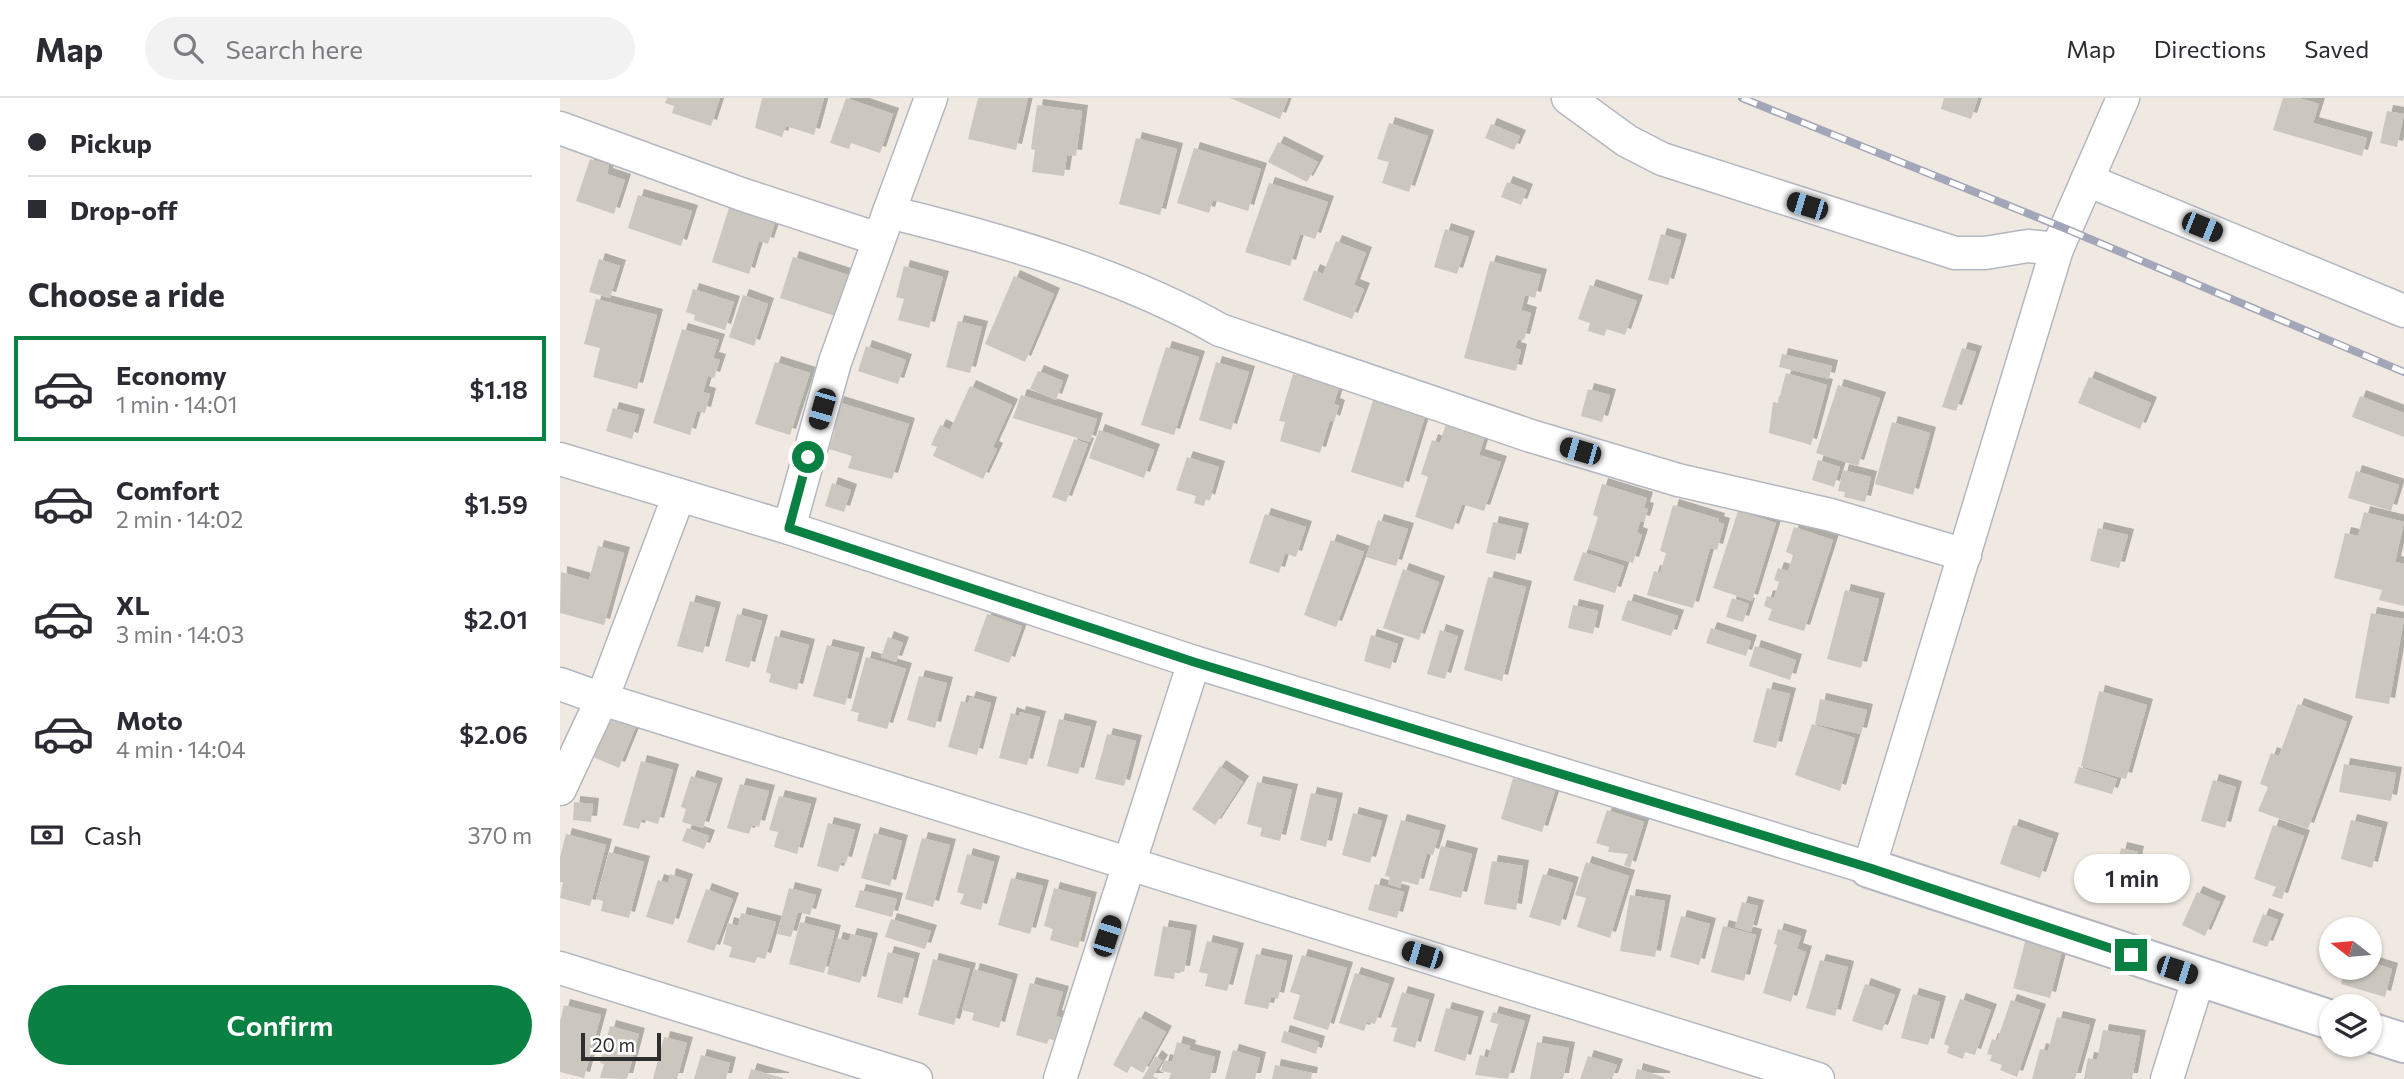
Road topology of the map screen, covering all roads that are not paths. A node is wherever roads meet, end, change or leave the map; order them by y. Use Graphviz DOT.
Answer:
graph roads {
  1 [pos="931,98"];
  2 [pos="1568,98"];
  3 [pos="2123,98"];
  4 [pos="560,128"];
  5 [pos="2087,180"];
  6 [pos="884,226"];
  7 [pos="2057,249"];
  8 [pos="2404,312"];
  9 [pos="560,459"];
  10 [pos="679,495"];
  11 [pos="789,528"];
  12 [pos="1965,555"];
  13 [pos="1194,662"];
  14 [pos="560,684"];
  15 [pos="602,699"];
  16 [pos="560,789"];
  17 [pos="1130,865"];
  18 [pos="1870,868"];
  19 [pos="560,968"];
  20 [pos="2199,977"];
  21 [pos="2319,1016"];
  22 [pos="2382,1036"];
  23 [pos="2404,1044"];
  24 [pos="916,1079"];
  25 [pos="1060,1079"];
  26 [pos="1818,1079"];
  27 [pos="2167,1079"];
  1 -- 6 [label="street"];
  2 -- 7 [label="street"];
  3 -- 5 [label="street"];
  4 -- 6 [label="street"];
  5 -- 7 [label="street"];
  5 -- 8 [label="street"];
  6 -- 11 [label="street"];
  6 -- 12 [label="street"];
  7 -- 12 [label="street"];
  9 -- 10 [label="street"];
  10 -- 11 [label="street"];
  10 -- 15 [label="street"];
  11 -- 13 [label="street"];
  12 -- 18 [label="street"];
  13 -- 17 [label="street"];
  13 -- 18 [label="street"];
  14 -- 15 [label="street"];
  15 -- 16 [label="street"];
  15 -- 17 [label="street"];
  17 -- 25 [label="street"];
  17 -- 26 [label="street"];
  18 -- 20 [label="street"];
  19 -- 24 [label="street"];
  20 -- 21 [label="street"];
  20 -- 27 [label="street"];
  22 -- 23 [label="street"];
}
